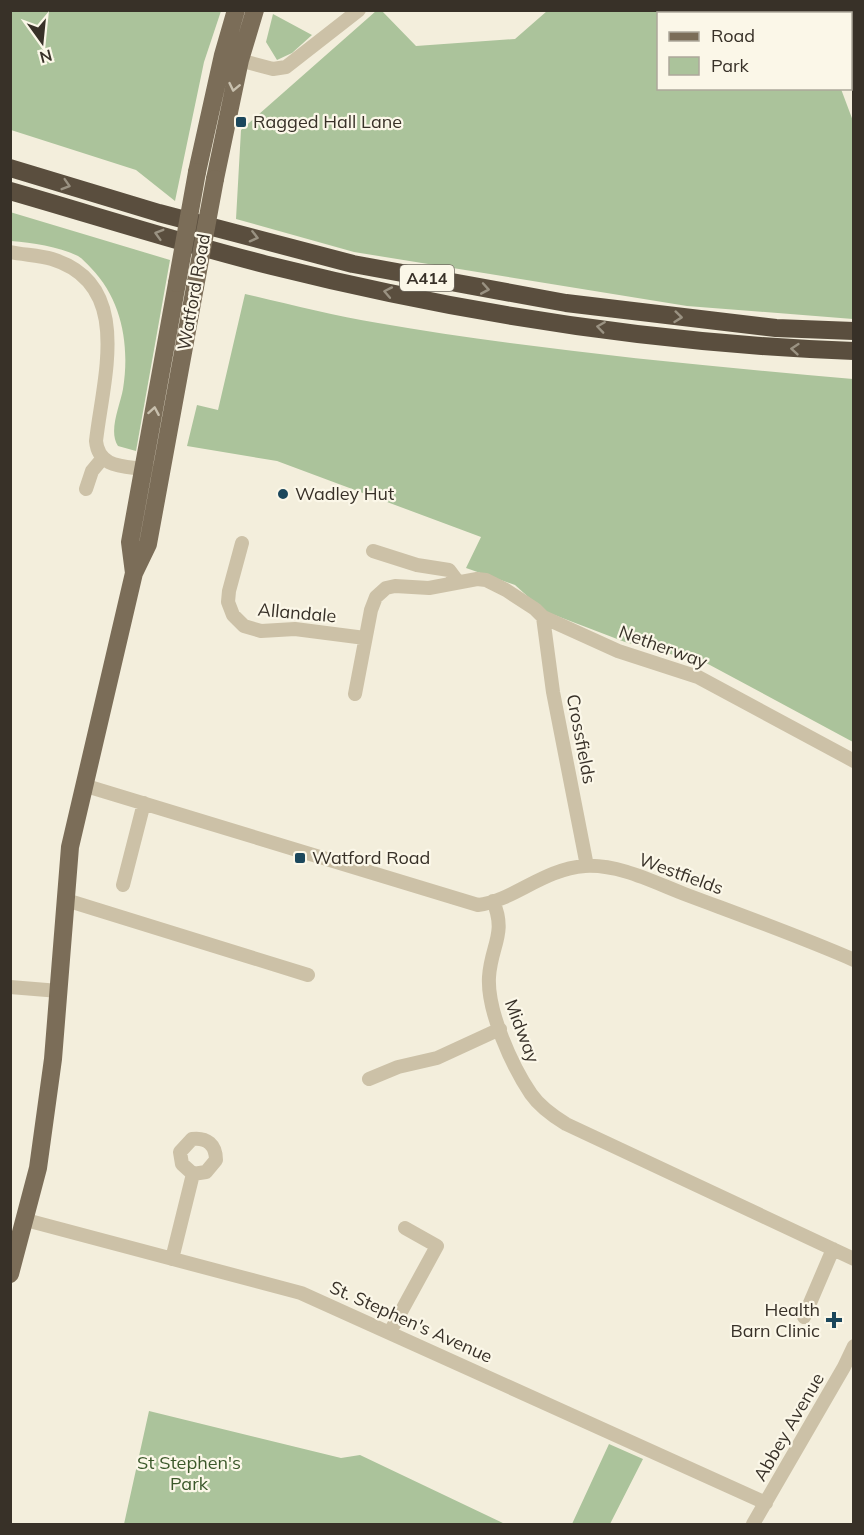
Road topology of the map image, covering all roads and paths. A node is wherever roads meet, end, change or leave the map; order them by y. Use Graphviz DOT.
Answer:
graph roads {
  1 [pos="236,10"];
  2 [pos="255,10"];
  3 [pos="359,10"];
  4 [pos="232,58"];
  5 [pos="10,168"];
  6 [pos="10,191"];
  7 [pos="10,252"];
  8 [pos="186,285"];
  9 [pos="854,331"];
  10 [pos="854,351"];
  11 [pos="102,459"];
  12 [pos="152,471"];
  13 [pos="86,489"];
  14 [pos="242,543"];
  15 [pos="373,551"];
  16 [pos="458,582"];
  17 [pos="543,618"];
  18 [pos="365,638"];
  19 [pos="355,694"];
  20 [pos="854,761"];
  21 [pos="83,785"];
  22 [pos="144,803"];
  23 [pos="587,866"];
  24 [pos="123,885"];
  25 [pos="66,900"];
  26 [pos="493,901"];
  27 [pos="854,960"];
  28 [pos="308,975"];
  29 [pos="10,987"];
  30 [pos="59,991"];
  31 [pos="500,1029"];
  32 [pos="369,1079"];
  33 [pos="193,1174"];
  34 [pos="26,1220"];
  35 [pos="405,1228"];
  36 [pos="833,1249"];
  37 [pos="172,1259"];
  38 [pos="854,1259"];
  39 [pos="10,1274"];
  40 [pos="804,1317"];
  41 [pos="390,1332"];
  42 [pos="854,1346"];
  43 [pos="766,1503"];
  44 [pos="753,1524"];
  1 -- 4 [label="main road, Watford Road"];
  2 -- 4 [label="main road, Watford Road"];
  3 -- 4 [label="street"];
  4 -- 8 [label="main road, Watford Road, one-way, bridge"];
  4 -- 8 [label="main road, Watford Road, bridge"];
  5 -- 9 [label="highway, A414, one-way"];
  10 -- 6 [label="highway, A414, one-way"];
  7 -- 11 [label="street"];
  8 -- 12 [label="main road, Watford Road"];
  11 -- 12 [label="street"];
  11 -- 13 [label="street"];
  12 -- 21 [label="main road, Watford Road"];
  14 -- 18 [label="street, Allandale"];
  15 -- 16 [label="street"];
  16 -- 17 [label="street, Netherway"];
  16 -- 18 [label="street"];
  17 -- 20 [label="street, Netherway"];
  17 -- 23 [label="street, Crossfields"];
  18 -- 19 [label="street"];
  21 -- 22 [label="street"];
  21 -- 25 [label="main road, Watford Road"];
  22 -- 24 [label="street"];
  22 -- 26 [label="street"];
  23 -- 26 [label="street, Westfields"];
  23 -- 27 [label="street, Westfields"];
  25 -- 28 [label="street"];
  25 -- 30 [label="main road, Watford Road"];
  26 -- 31 [label="street, Midway"];
  29 -- 30 [label="street"];
  30 -- 34 [label="main road, Watford Road"];
  31 -- 32 [label="street"];
  31 -- 36 [label="street, Midway"];
  33 -- 37 [label="street"];
  34 -- 37 [label="street, St. Stephen's Avenue"];
  34 -- 39 [label="main road, Watford Road"];
  35 -- 41 [label="street"];
  36 -- 38 [label="street, Midway"];
  36 -- 40 [label="street"];
  37 -- 41 [label="street, St. Stephen's Avenue"];
  41 -- 43 [label="street, St. Stephen's Avenue"];
  42 -- 43 [label="street, Abbey Avenue"];
  43 -- 44 [label="street, Abbey Avenue"];
}
